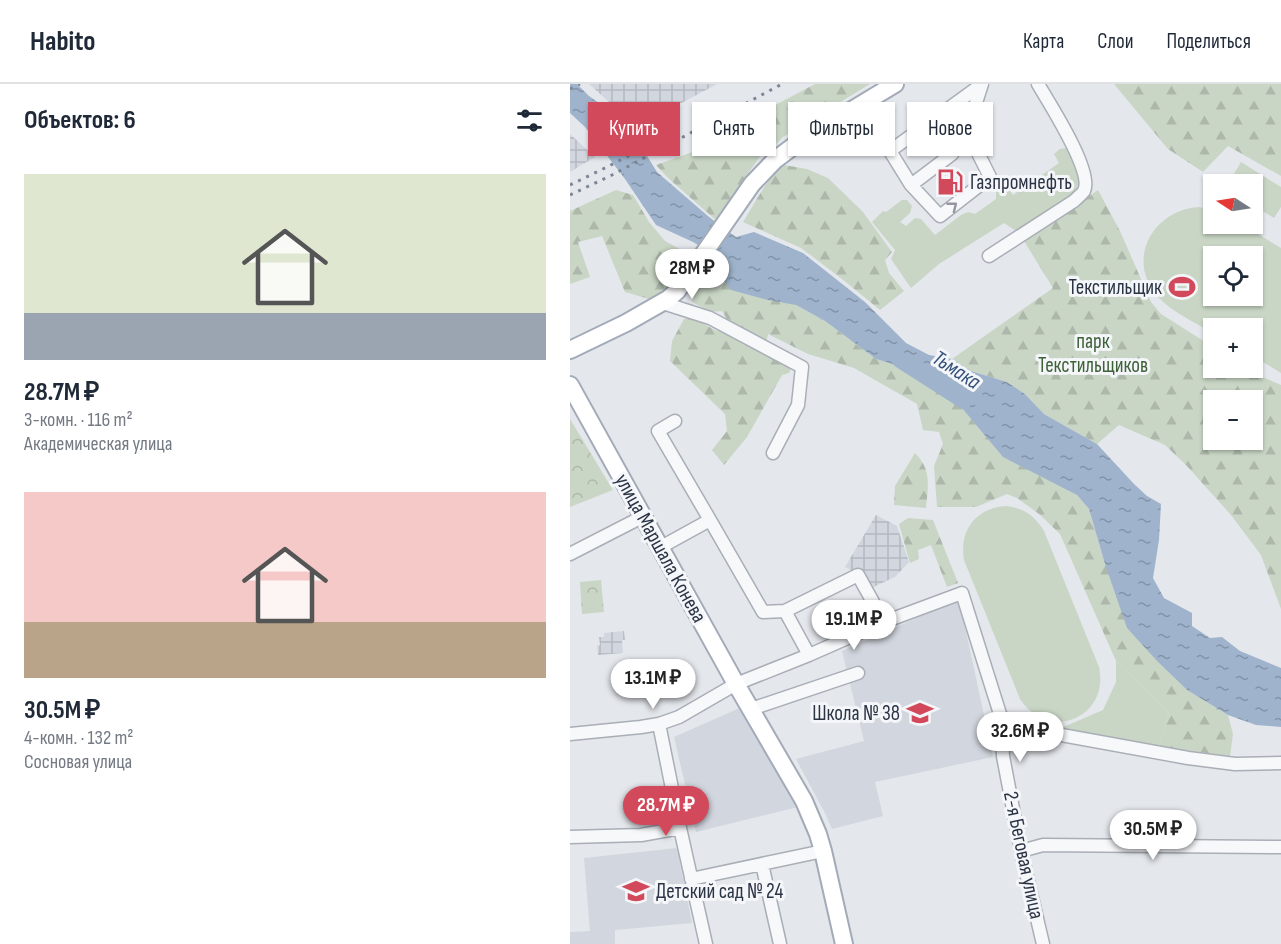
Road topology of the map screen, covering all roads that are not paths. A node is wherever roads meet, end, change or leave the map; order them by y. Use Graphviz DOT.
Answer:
graph roads {
  1 [pos="895,84"];
  2 [pos="981,84"];
  3 [pos="1038,84"];
  4 [pos="866,102"];
  5 [pos="976,102"];
  6 [pos="895,147"];
  7 [pos="788,150"];
  8 [pos="893,156"];
  9 [pos="949,156"];
  10 [pos="980,156"];
  11 [pos="911,185"];
  12 [pos="989,256"];
  13 [pos="663,303"];
  14 [pos="570,351"];
  15 [pos="570,385"];
  16 [pos="675,421"];
  17 [pos="773,453"];
  18 [pos="644,516"];
  19 [pos="710,520"];
  20 [pos="661,548"];
  21 [pos="570,554"];
  22 [pos="785,611"];
  23 [pos="884,622"];
  24 [pos="808,655"];
  25 [pos="858,673"];
  26 [pos="736,684"];
  27 [pos="751,709"];
  28 [pos="1001,717"];
  29 [pos="659,724"];
  30 [pos="570,734"];
  31 [pos="1281,763"];
  32 [pos="680,828"];
  33 [pos="570,837"];
  34 [pos="1281,846"];
  35 [pos="823,851"];
  36 [pos="1022,851"];
  37 [pos="762,864"];
  38 [pos="691,879"];
  39 [pos="706,944"];
  40 [pos="780,944"];
  41 [pos="844,944"];
  42 [pos="1043,944"];
  1 -- 4 [label="main road"];
  2 -- 5 [label="street"];
  2 -- 6 [label="street"];
  3 -- 12 [label="street"];
  7 -- 13 [label="main road"];
  8 -- 11 [label="street"];
  9 -- 11 [label="street"];
  11 -- 10 [label="street, one-way"];
  13 -- 14 [label="main road"];
  13 -- 17 [label="street"];
  15 -- 18 [label="main road, улица Маршала Конева"];
  16 -- 19 [label="street"];
  18 -- 20 [label="main road, улица Маршала Конева"];
  18 -- 21 [label="street"];
  19 -- 20 [label="street"];
  19 -- 22 [label="street"];
  20 -- 26 [label="main road, улица Маршала Конева"];
  22 -- 23 [label="street"];
  22 -- 24 [label="street"];
  23 -- 24 [label="street"];
  23 -- 28 [label="street, 2-я Беговая улица"];
  24 -- 26 [label="street"];
  25 -- 27 [label="street"];
  26 -- 27 [label="main road, улица Маршала Конева"];
  26 -- 29 [label="street"];
  27 -- 35 [label="main road, улица Маршала Конева"];
  28 -- 31 [label="street"];
  28 -- 36 [label="street, 2-я Беговая улица"];
  29 -- 30 [label="street"];
  29 -- 32 [label="street"];
  32 -- 33 [label="street"];
  32 -- 38 [label="street"];
  34 -- 36 [label="street"];
  35 -- 37 [label="street"];
  35 -- 41 [label="main road, улица Маршала Конева"];
  36 -- 42 [label="street, 2-я Беговая улица"];
  37 -- 38 [label="street"];
  37 -- 40 [label="street"];
  38 -- 39 [label="street"];
}
